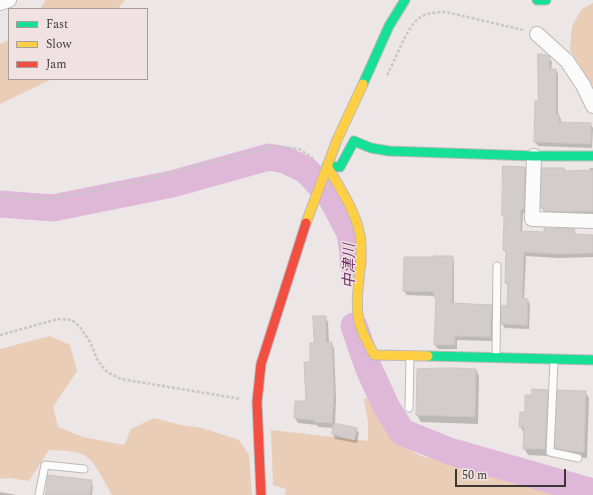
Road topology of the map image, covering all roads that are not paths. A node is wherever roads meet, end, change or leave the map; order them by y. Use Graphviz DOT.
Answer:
graph roads {
  1 [pos="9,0"];
  2 [pos="405,0"];
  3 [pos="537,0"];
  4 [pos="546,0"];
  5 [pos="0,3"];
  6 [pos="537,34"];
  7 [pos="593,106"];
  8 [pos="534,156"];
  9 [pos="593,156"];
  10 [pos="325,170"];
  11 [pos="593,221"];
  12 [pos="497,266"];
  13 [pos="410,356"];
  14 [pos="496,357"];
  15 [pos="554,359"];
  16 [pos="593,360"];
  17 [pos="409,408"];
  18 [pos="578,458"];
  19 [pos="84,469"];
  20 [pos="39,495"];
  21 [pos="261,495"];
  1 -- 5 [label="street"];
  2 -- 10 [label="street"];
  3 -- 4 [label="street"];
  6 -- 7 [label="street"];
  8 -- 9 [label="street"];
  8 -- 10 [label="street"];
  8 -- 11 [label="street"];
  10 -- 13 [label="street"];
  10 -- 21 [label="street"];
  12 -- 14 [label="lane"];
  13 -- 14 [label="street"];
  13 -- 17 [label="lane"];
  14 -- 15 [label="street"];
  15 -- 16 [label="street"];
  15 -- 18 [label="lane"];
  19 -- 20 [label="lane"];
}
